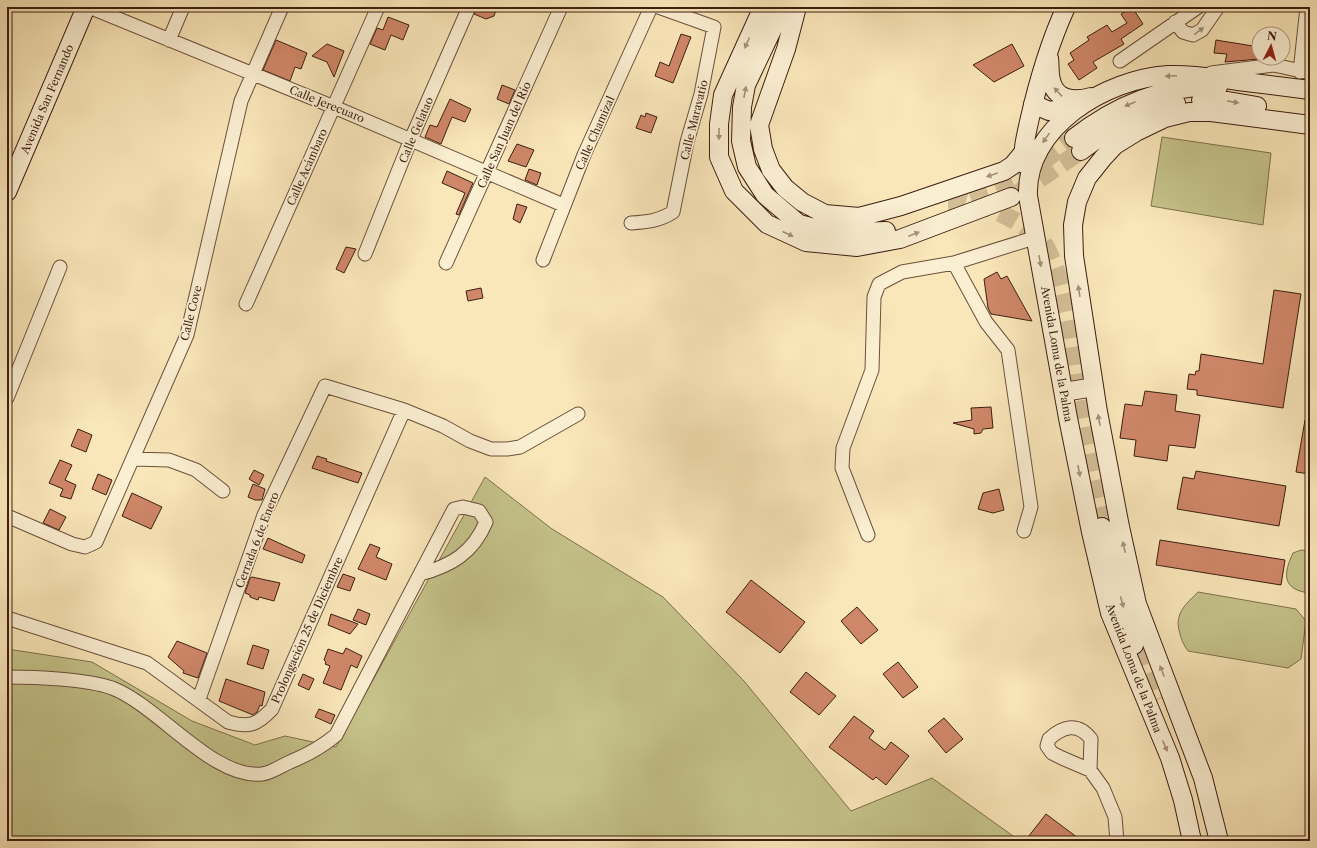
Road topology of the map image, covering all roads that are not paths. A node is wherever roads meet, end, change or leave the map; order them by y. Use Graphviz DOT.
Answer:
graph roads {
  1 [pos="87,7"];
  2 [pos="183,7"];
  3 [pos="282,7"];
  4 [pos="378,7"];
  5 [pos="469,7"];
  6 [pos="561,7"];
  7 [pos="651,7"];
  8 [pos="658,7"];
  9 [pos="763,7"];
  10 [pos="783,7"];
  11 [pos="791,7"];
  12 [pos="798,7"];
  13 [pos="1066,7"];
  14 [pos="1198,7"];
  15 [pos="1218,7"];
  16 [pos="1307,7"];
  17 [pos="1175,22"];
  18 [pos="169,40"];
  19 [pos="1306,51"];
  20 [pos="1048,52"];
  21 [pos="1120,61"];
  22 [pos="253,74"];
  23 [pos="1307,81"];
  24 [pos="1107,93"];
  25 [pos="1033,104"];
  26 [pos="334,107"];
  27 [pos="1078,107"];
  28 [pos="1304,124"];
  29 [pos="411,139"];
  30 [pos="1023,153"];
  31 [pos="488,172"];
  32 [pos="1027,181"];
  33 [pos="7,192"];
  34 [pos="1011,197"];
  35 [pos="948,201"];
  36 [pos="563,205"];
  37 [pos="971,206"];
  38 [pos="994,209"];
  39 [pos="631,223"];
  40 [pos="1036,237"];
  41 [pos="365,254"];
  42 [pos="543,260"];
  43 [pos="446,264"];
  44 [pos="954,264"];
  45 [pos="60,267"];
  46 [pos="246,304"];
  47 [pos="1094,387"];
  48 [pos="1064,392"];
  49 [pos="7,398"];
  50 [pos="404,410"];
  51 [pos="578,414"];
  52 [pos="133,459"];
  53 [pos="223,491"];
  54 [pos="1093,496"];
  55 [pos="7,516"];
  56 [pos="1024,531"];
  57 [pos="868,535"];
  58 [pos="420,574"];
  59 [pos="7,618"];
  60 [pos="7,677"];
  61 [pos="1144,697"];
  62 [pos="1162,698"];
  63 [pos="199,699"];
  64 [pos="1090,770"];
  65 [pos="1117,841"];
  66 [pos="1192,841"];
  67 [pos="1215,841"];
  68 [pos="1219,841"];
  1 -- 18 [label="street, Calle Jerecuaro"];
  1 -- 33 [label="main road, Avenida San Fernando"];
  2 -- 18 [label="street"];
  3 -- 22 [label="street, Calle Cove"];
  4 -- 26 [label="street, Calle Acámbaro"];
  5 -- 29 [label="street, Calle Gelatao"];
  6 -- 31 [label="street, Calle San Juan del Río"];
  7 -- 36 [label="street, Calle Chamizal"];
  8 -- 39 [label="street, Calle Maravatio"];
  9 -- 37 [label="main road, one-way"];
  37 -- 10 [label="main road, one-way"];
  11 -- 35 [label="main road"];
  30 -- 12 [label="main road, one-way"];
  13 -- 20 [label="main road"];
  14 -- 17 [label="street"];
  17 -- 15 [label="street, one-way"];
  16 -- 19 [label="street"];
  17 -- 21 [label="street"];
  18 -- 22 [label="street, Calle Jerecuaro"];
  19 -- 23 [label="street"];
  24 -- 20 [label="main road, one-way"];
  20 -- 25 [label="main road"];
  22 -- 26 [label="street, Calle Jerecuaro"];
  22 -- 52 [label="street, Calle Cove"];
  23 -- 24 [label="main road, Avenida Loma de la Palma, one-way"];
  23 -- 28 [label="main road, one-way"];
  24 -- 27 [label="main road, Avenida Loma de la Palma"];
  25 -- 27 [label="main road"];
  25 -- 30 [label="main road"];
  26 -- 29 [label="street, Calle Jerecuaro"];
  26 -- 46 [label="street, Calle Acámbaro"];
  27 -- 32 [label="main road, Avenida Loma de la Palma, one-way"];
  47 -- 28 [label="main road, one-way"];
  29 -- 31 [label="street, Calle Jerecuaro"];
  29 -- 41 [label="street, Calle Gelatao"];
  30 -- 32 [label="main road"];
  31 -- 36 [label="street, Calle Jerecuaro"];
  31 -- 43 [label="street, Calle San Juan del Río"];
  32 -- 40 [label="main road, Avenida Loma de la Palma"];
  34 -- 37 [label="main road"];
  36 -- 42 [label="street, Calle Chamizal"];
  37 -- 38 [label="main road"];
  40 -- 44 [label="street"];
  40 -- 48 [label="main road, Avenida Loma de la Palma, one-way"];
  44 -- 56 [label="street"];
  44 -- 57 [label="street"];
  45 -- 49 [label="street"];
  47 -- 48 [label="main road"];
  68 -- 47 [label="main road, one-way"];
  48 -- 61 [label="main road, Avenida Loma de la Palma, one-way"];
  50 -- 51 [label="street"];
  50 -- 63 [label="street, Prolongación 25 de Diciembre"];
  50 -- 63 [label="street, Cerrada 6 de Enero"];
  52 -- 53 [label="street"];
  52 -- 55 [label="street, Calle Cove"];
  54 -- 61 [label="main road, one-way"];
  58 -- 58 [label="street"];
  58 -- 60 [label="street"];
  59 -- 63 [label="street, Prolongación 25 de Diciembre"];
  61 -- 66 [label="main road, Avenida Loma de la Palma, one-way"];
  62 -- 67 [label="main road"];
  64 -- 65 [label="street"];
}
